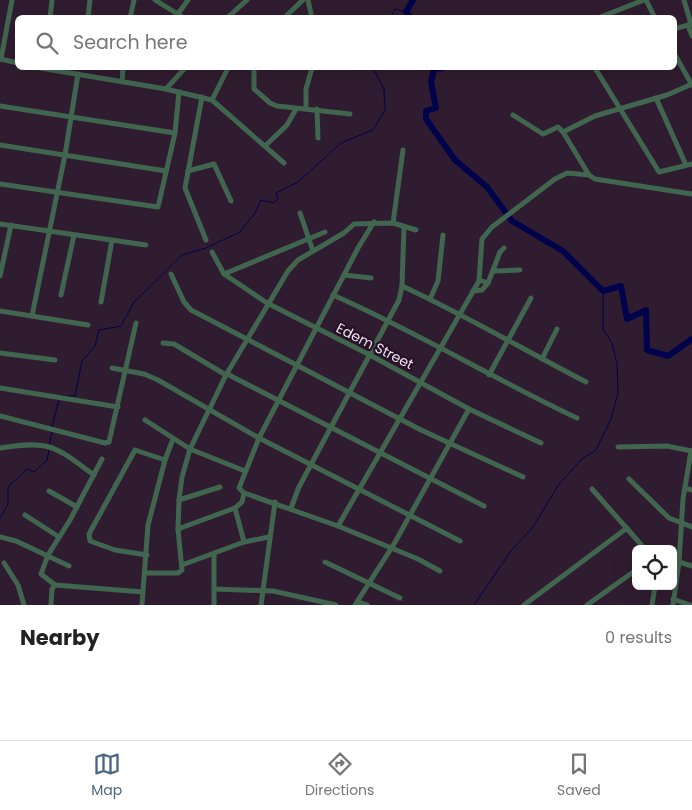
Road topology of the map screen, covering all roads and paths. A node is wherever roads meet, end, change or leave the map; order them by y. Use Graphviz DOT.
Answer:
graph roads {
  1 [pos="12,0"];
  2 [pos="52,0"];
  3 [pos="90,0"];
  4 [pos="134,0"];
  5 [pos="155,0"];
  6 [pos="188,0"];
  7 [pos="247,0"];
  8 [pos="303,0"];
  9 [pos="308,0"];
  10 [pos="645,0"];
  11 [pos="684,0"];
  12 [pos="50,15"];
  13 [pos="88,15"];
  14 [pos="131,15"];
  15 [pos="175,15"];
  16 [pos="177,15"];
  17 [pos="230,15"];
  18 [pos="287,15"];
  19 [pos="311,15"];
  20 [pos="606,15"];
  21 [pos="653,15"];
  22 [pos="691,24"];
  23 [pos="677,28"];
  24 [pos="692,36"];
  25 [pos="677,58"];
  26 [pos="0,59"];
  27 [pos="15,62"];
  28 [pos="55,70"];
  29 [pos="83,70"];
  30 [pos="124,70"];
  31 [pos="183,70"];
  32 [pos="227,70"];
  33 [pos="254,70"];
  34 [pos="311,70"];
  35 [pos="596,70"];
  36 [pos="80,74"];
  37 [pos="122,82"];
  38 [pos="692,84"];
  39 [pos="166,89"];
  40 [pos="179,92"];
  41 [pos="202,97"];
  42 [pos="656,98"];
  43 [pos="212,100"];
  44 [pos="0,106"];
  45 [pos="306,108"];
  46 [pos="619,108"];
  47 [pos="296,109"];
  48 [pos="317,109"];
  49 [pos="350,114"];
  50 [pos="513,115"];
  51 [pos="72,118"];
  52 [pos="563,132"];
  53 [pos="174,133"];
  54 [pos="318,138"];
  55 [pos="0,146"];
  56 [pos="265,146"];
  57 [pos="403,150"];
  58 [pos="65,155"];
  59 [pos="284,163"];
  60 [pos="689,164"];
  61 [pos="166,171"];
  62 [pos="188,171"];
  63 [pos="589,175"];
  64 [pos="0,184"];
  65 [pos="56,193"];
  66 [pos="692,194"];
  67 [pos="232,201"];
  68 [pos="300,213"];
  69 [pos="374,222"];
  70 [pos="0,224"];
  71 [pos="394,224"];
  72 [pos="11,226"];
  73 [pos="404,227"];
  74 [pos="48,230"];
  75 [pos="416,230"];
  76 [pos="325,232"];
  77 [pos="74,235"];
  78 [pos="443,235"];
  79 [pos="112,240"];
  80 [pos="206,240"];
  81 [pos="308,240"];
  82 [pos="146,245"];
  83 [pos="504,248"];
  84 [pos="313,251"];
  85 [pos="212,252"];
  86 [pos="520,270"];
  87 [pos="494,271"];
  88 [pos="171,274"];
  89 [pos="224,274"];
  90 [pos="344,275"];
  91 [pos="0,276"];
  92 [pos="371,278"];
  93 [pos="479,280"];
  94 [pos="488,283"];
  95 [pos="402,286"];
  96 [pos="473,291"];
  97 [pos="61,296"];
  98 [pos="333,296"];
  99 [pos="531,298"];
  100 [pos="430,299"];
  101 [pos="102,302"];
  102 [pos="268,304"];
  103 [pos="0,310"];
  104 [pos="461,313"];
  105 [pos="32,316"];
  106 [pos="388,319"];
  107 [pos="136,324"];
  108 [pos="88,325"];
  109 [pos="316,329"];
  110 [pos="557,329"];
  111 [pos="247,340"];
  112 [pos="507,341"];
  113 [pos="163,343"];
  114 [pos="442,348"];
  115 [pos="0,352"];
  116 [pos="368,354"];
  117 [pos="542,359"];
  118 [pos="55,360"];
  119 [pos="298,364"];
  120 [pos="112,368"];
  121 [pos="126,370"];
  122 [pos="227,374"];
  123 [pos="489,375"];
  124 [pos="422,382"];
  125 [pos="586,382"];
  126 [pos="0,388"];
  127 [pos="350,392"];
  128 [pos="278,401"];
  129 [pos="118,407"];
  130 [pos="469,409"];
  131 [pos="208,410"];
  132 [pos="0,416"];
  133 [pos="577,418"];
  134 [pos="400,419"];
  135 [pos="145,420"];
  136 [pos="331,427"];
  137 [pos="174,438"];
  138 [pos="259,438"];
  139 [pos="450,443"];
  140 [pos="541,443"];
  141 [pos="618,447"];
  142 [pos="0,448"];
  143 [pos="190,449"];
  144 [pos="692,451"];
  145 [pos="381,453"];
  146 [pos="102,460"];
  147 [pos="164,460"];
  148 [pos="311,465"];
  149 [pos="246,471"];
  150 [pos="94,475"];
  151 [pos="523,477"];
  152 [pos="431,478"];
  153 [pos="629,479"];
  154 [pos="220,487"];
  155 [pos="685,488"];
  156 [pos="592,489"];
  157 [pos="358,490"];
  158 [pos="692,490"];
  159 [pos="49,491"];
  160 [pos="244,493"];
  161 [pos="179,500"];
  162 [pos="275,502"];
  163 [pos="484,506"];
  164 [pos="77,507"];
  165 [pos="235,508"];
  166 [pos="291,508"];
  167 [pos="25,515"];
  168 [pos="409,517"];
  169 [pos="682,523"];
  170 [pos="338,526"];
  171 [pos="692,527"];
  172 [pos="627,528"];
  173 [pos="178,529"];
  174 [pos="0,537"];
  175 [pos="269,537"];
  176 [pos="59,538"];
  177 [pos="460,541"];
  178 [pos="244,542"];
  179 [pos="642,545"];
  180 [pos="390,547"];
  181 [pos="48,555"];
  182 [pos="147,555"];
  183 [pos="214,555"];
  184 [pos="325,562"];
  185 [pos="679,562"];
  186 [pos="4,563"];
  187 [pos="182,565"];
  188 [pos="70,566"];
  189 [pos="692,566"];
  190 [pos="440,571"];
  191 [pos="145,573"];
  192 [pos="632,573"];
  193 [pos="370,584"];
  194 [pos="55,585"];
  195 [pos="214,589"];
  196 [pos="263,590"];
  197 [pos="654,590"];
  198 [pos="143,592"];
  199 [pos="400,598"];
  200 [pos="673,602"];
  201 [pos="356,604"];
  202 [pos="24,605"];
  203 [pos="51,605"];
  204 [pos="142,605"];
  205 [pos="214,605"];
  206 [pos="261,605"];
  207 [pos="336,605"];
  208 [pos="368,605"];
  209 [pos="524,605"];
  210 [pos="587,605"];
  211 [pos="652,605"];
  212 [pos="690,605"];
  1 -- 26 [label="street"];
  2 -- 12 [label="street"];
  3 -- 13 [label="street"];
  4 -- 14 [label="street"];
  5 -- 15 [label="street"];
  6 -- 16 [label="street"];
  7 -- 17 [label="street"];
  8 -- 18 [label="street"];
  9 -- 19 [label="street"];
  10 -- 20 [label="street"];
  10 -- 21 [label="street"];
  11 -- 22 [label="street"];
  22 -- 23 [label="street"];
  22 -- 24 [label="street"];
  25 -- 38 [label="street"];
  26 -- 27 [label="street"];
  28 -- 36 [label="street"];
  29 -- 36 [label="street"];
  30 -- 37 [label="street"];
  31 -- 39 [label="street"];
  32 -- 43 [label="street"];
  33 -- 47 [label="street"];
  34 -- 45 [label="street"];
  35 -- 46 [label="street"];
  36 -- 37 [label="street"];
  36 -- 51 [label="street"];
  37 -- 39 [label="street"];
  38 -- 42 [label="street"];
  39 -- 40 [label="street"];
  40 -- 41 [label="street"];
  40 -- 53 [label="street"];
  41 -- 43 [label="street"];
  41 -- 62 [label="street"];
  42 -- 46 [label="street"];
  42 -- 60 [label="street"];
  43 -- 56 [label="street"];
  44 -- 51 [label="street"];
  45 -- 47 [label="street"];
  45 -- 48 [label="street"];
  46 -- 52 [label="street"];
  46 -- 60 [label="street"];
  47 -- 56 [label="street"];
  48 -- 49 [label="street"];
  48 -- 54 [label="street"];
  50 -- 52 [label="street"];
  51 -- 53 [label="street"];
  51 -- 58 [label="street"];
  52 -- 63 [label="street"];
  53 -- 61 [label="street"];
  55 -- 58 [label="street"];
  56 -- 59 [label="street"];
  57 -- 71 [label="street"];
  58 -- 61 [label="street"];
  58 -- 65 [label="street"];
  61 -- 65 [label="street"];
  62 -- 67 [label="street"];
  62 -- 80 [label="street"];
  63 -- 66 [label="street"];
  63 -- 93 [label="street"];
  64 -- 65 [label="street"];
  65 -- 74 [label="street"];
  68 -- 81 [label="street"];
  69 -- 71 [label="street"];
  69 -- 84 [label="street"];
  69 -- 90 [label="street"];
  70 -- 72 [label="street"];
  71 -- 73 [label="street"];
  72 -- 74 [label="street"];
  72 -- 91 [label="street"];
  73 -- 75 [label="street"];
  73 -- 95 [label="street"];
  74 -- 77 [label="street"];
  74 -- 105 [label="street"];
  76 -- 81 [label="street"];
  77 -- 79 [label="street"];
  77 -- 97 [label="street"];
  78 -- 100 [label="street"];
  79 -- 82 [label="street"];
  79 -- 101 [label="street"];
  81 -- 84 [label="street"];
  81 -- 89 [label="street"];
  83 -- 87 [label="street"];
  84 -- 102 [label="street"];
  85 -- 89 [label="street, Edem Street"];
  86 -- 87 [label="street"];
  87 -- 94 [label="street"];
  88 -- 111 [label="street"];
  89 -- 102 [label="street, Edem Street"];
  90 -- 92 [label="street"];
  90 -- 98 [label="street"];
  93 -- 94 [label="street"];
  93 -- 96 [label="street"];
  94 -- 96 [label="street"];
  95 -- 100 [label="street"];
  95 -- 106 [label="street"];
  96 -- 104 [label="street"];
  98 -- 106 [label="street"];
  98 -- 109 [label="street"];
  99 -- 112 [label="street"];
  100 -- 104 [label="street"];
  102 -- 109 [label="street, Edem Street"];
  102 -- 111 [label="street"];
  103 -- 105 [label="street"];
  104 -- 112 [label="street"];
  104 -- 114 [label="street"];
  105 -- 108 [label="street"];
  106 -- 114 [label="street"];
  106 -- 116 [label="street"];
  107 -- 121 [label="street"];
  109 -- 116 [label="street, Edem Street"];
  109 -- 119 [label="street"];
  110 -- 117 [label="street"];
  111 -- 119 [label="street"];
  111 -- 122 [label="street"];
  112 -- 117 [label="street"];
  112 -- 123 [label="street"];
  113 -- 122 [label="street"];
  114 -- 123 [label="street"];
  114 -- 124 [label="street"];
  115 -- 118 [label="street"];
  116 -- 124 [label="street, Edem Street"];
  116 -- 127 [label="street"];
  117 -- 125 [label="street"];
  119 -- 127 [label="street"];
  119 -- 128 [label="street"];
  120 -- 121 [label="street"];
  121 -- 129 [label="street"];
  121 -- 131 [label="street"];
  122 -- 128 [label="street"];
  122 -- 131 [label="street"];
  123 -- 133 [label="street"];
  124 -- 130 [label="street, Edem Street"];
  124 -- 134 [label="street"];
  126 -- 129 [label="street"];
  127 -- 134 [label="street"];
  127 -- 136 [label="street"];
  128 -- 136 [label="street"];
  128 -- 138 [label="street"];
  129 -- 132 [label="street"];
  130 -- 139 [label="street"];
  130 -- 140 [label="street, Edem Street"];
  131 -- 138 [label="street"];
  131 -- 143 [label="street"];
  134 -- 139 [label="street"];
  134 -- 145 [label="street"];
  135 -- 137 [label="street"];
  136 -- 145 [label="street"];
  136 -- 148 [label="street"];
  137 -- 143 [label="street"];
  137 -- 147 [label="street"];
  138 -- 148 [label="street"];
  138 -- 149 [label="street"];
  139 -- 151 [label="street"];
  139 -- 152 [label="street"];
  141 -- 144 [label="street"];
  142 -- 150 [label="street"];
  143 -- 149 [label="street"];
  143 -- 161 [label="street"];
  144 -- 155 [label="street"];
  145 -- 152 [label="street"];
  145 -- 157 [label="street"];
  146 -- 150 [label="street"];
  147 -- 182 [label="street"];
  147 -- 182 [label="street"];
  148 -- 157 [label="street"];
  148 -- 166 [label="street"];
  149 -- 160 [label="street"];
  150 -- 164 [label="street"];
  152 -- 163 [label="street"];
  152 -- 168 [label="street"];
  153 -- 169 [label="street"];
  154 -- 161 [label="street"];
  155 -- 158 [label="street"];
  155 -- 169 [label="street"];
  156 -- 172 [label="street"];
  157 -- 168 [label="street"];
  157 -- 170 [label="street"];
  159 -- 164 [label="street"];
  160 -- 162 [label="street"];
  160 -- 165 [label="street"];
  161 -- 173 [label="street"];
  162 -- 166 [label="street"];
  162 -- 175 [label="street"];
  164 -- 176 [label="street"];
  165 -- 173 [label="street"];
  165 -- 178 [label="street"];
  166 -- 170 [label="street"];
  167 -- 176 [label="street"];
  168 -- 177 [label="street"];
  168 -- 180 [label="street"];
  169 -- 171 [label="street"];
  169 -- 185 [label="street"];
  170 -- 180 [label="street"];
  172 -- 179 [label="street"];
  172 -- 209 [label="street"];
  173 -- 187 [label="street"];
  174 -- 181 [label="street"];
  175 -- 178 [label="street"];
  175 -- 196 [label="street"];
  176 -- 181 [label="street"];
  178 -- 183 [label="street"];
  180 -- 190 [label="street"];
  180 -- 193 [label="street"];
  181 -- 188 [label="street"];
  181 -- 194 [label="street"];
  182 -- 191 [label="street"];
  183 -- 187 [label="street"];
  183 -- 195 [label="street"];
  184 -- 193 [label="street"];
  185 -- 189 [label="street"];
  185 -- 200 [label="street"];
  186 -- 202 [label="street"];
  187 -- 191 [label="street"];
  191 -- 198 [label="street"];
  192 -- 210 [label="street"];
  193 -- 199 [label="street"];
  193 -- 201 [label="street"];
  194 -- 198 [label="street"];
  194 -- 203 [label="street"];
  195 -- 196 [label="street"];
  195 -- 205 [label="street"];
  196 -- 206 [label="street"];
  196 -- 207 [label="street"];
  197 -- 211 [label="street"];
  198 -- 204 [label="street"];
  200 -- 212 [label="street"];
  201 -- 208 [label="street"];
}
